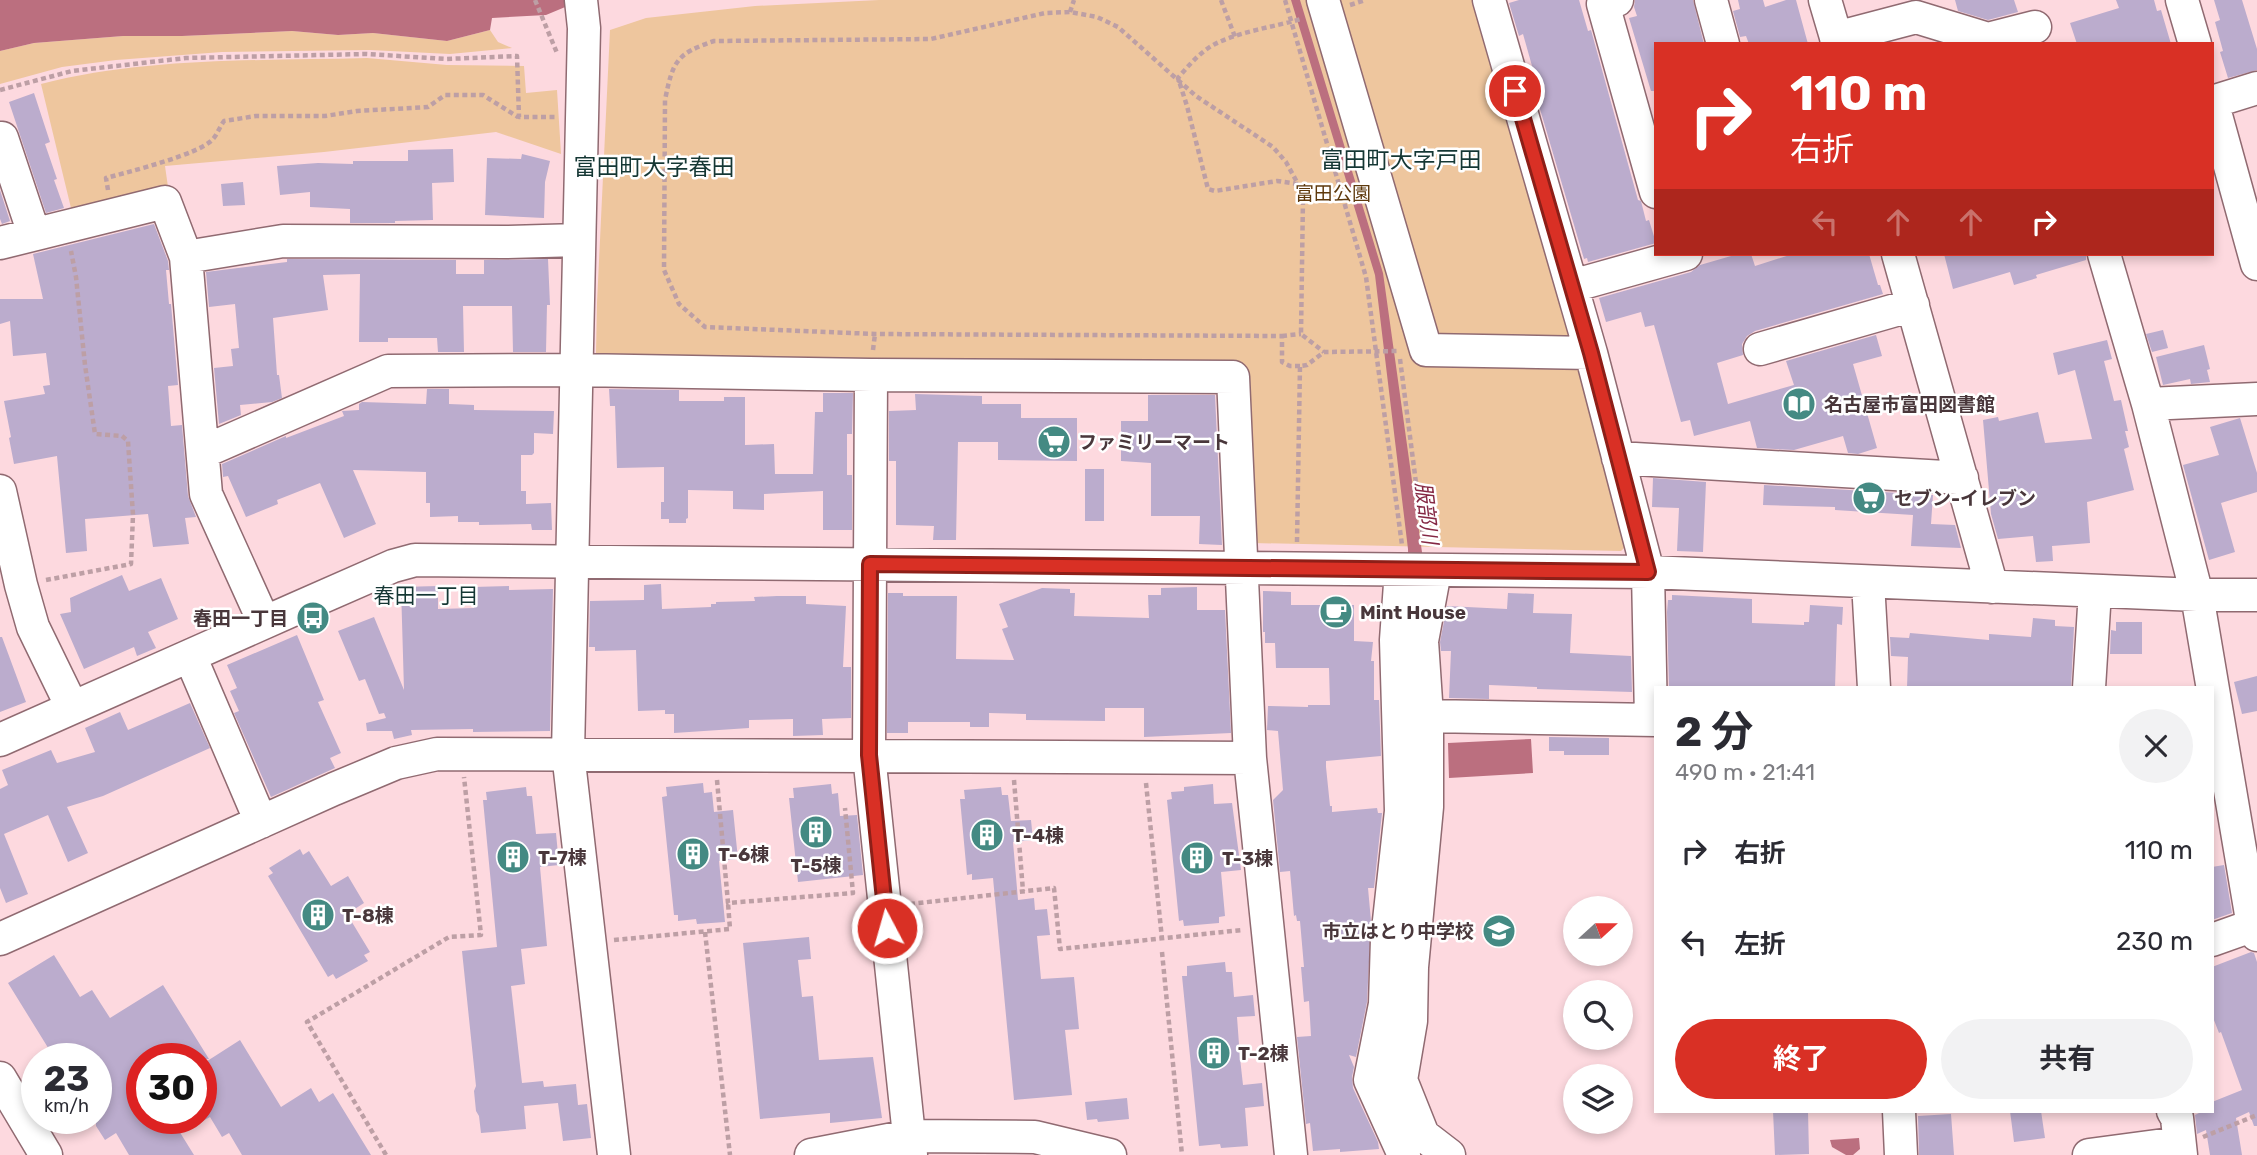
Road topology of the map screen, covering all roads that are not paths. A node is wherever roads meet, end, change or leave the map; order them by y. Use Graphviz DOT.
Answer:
graph roads {
  1 [pos="1323,0"];
  2 [pos="1489,0"];
  3 [pos="1617,0"];
  4 [pos="1711,0"];
  5 [pos="1825,0"];
  6 [pos="2182,0"];
  7 [pos="583,14"];
  8 [pos="2034,24"];
  9 [pos="1837,41"];
  10 [pos="1722,42"];
  11 [pos="2194,42"];
  12 [pos="2257,88"];
  13 [pos="2214,101"];
  14 [pos="2214,109"];
  15 [pos="2,138"];
  16 [pos="1654,185"];
  17 [pos="34,234"];
  18 [pos="579,240"];
  19 [pos="0,243"];
  20 [pos="1674,256"];
  21 [pos="1899,256"];
  22 [pos="2105,256"];
  23 [pos="186,257"];
  24 [pos="2257,264"];
  25 [pos="1572,286"];
  26 [pos="1913,306"];
  27 [pos="1760,349"];
  28 [pos="1591,353"];
  29 [pos="576,370"];
  30 [pos="871,375"];
  31 [pos="2257,399"];
  32 [pos="2148,404"];
  33 [pos="203,452"];
  34 [pos="1618,458"];
  35 [pos="1962,478"];
  36 [pos="0,491"];
  37 [pos="572,560"];
  38 [pos="870,564"];
  39 [pos="1242,567"];
  40 [pos="1421,571"];
  41 [pos="1648,572"];
  42 [pos="1868,582"];
  43 [pos="10,587"];
  44 [pos="1992,587"];
  45 [pos="2095,591"];
  46 [pos="2197,595"];
  47 [pos="2257,595"];
  48 [pos="264,622"];
  49 [pos="190,656"];
  50 [pos="1874,686"];
  51 [pos="2089,686"];
  52 [pos="2213,686"];
  53 [pos="2214,691"];
  54 [pos="72,707"];
  55 [pos="1427,716"];
  56 [pos="1653,719"];
  57 [pos="0,740"];
  58 [pos="568,753"];
  59 [pos="869,755"];
  60 [pos="1250,758"];
  61 [pos="261,822"];
  62 [pos="2256,928"];
  63 [pos="0,939"];
  64 [pos="2214,939"];
  65 [pos="0,1078"];
  66 [pos="1899,1113"];
  67 [pos="2174,1113"];
  68 [pos="910,1146"];
  69 [pos="1412,1146"];
  70 [pos="2180,1148"];
  71 [pos="46,1155"];
  72 [pos="614,1155"];
  73 [pos="811,1155"];
  74 [pos="1110,1155"];
  75 [pos="1291,1155"];
  76 [pos="1449,1155"];
  77 [pos="1901,1155"];
  78 [pos="2089,1155"];
  1 -- 28 [label="street"];
  2 -- 25 [label="street"];
  3 -- 16 [label="street"];
  4 -- 10 [label="street"];
  5 -- 9 [label="street"];
  6 -- 11 [label="street"];
  7 -- 18 [label="street"];
  8 -- 9 [label="street"];
  12 -- 13 [label="street"];
  14 -- 24 [label="street"];
  15 -- 17 [label="street"];
  17 -- 19 [label="street"];
  17 -- 23 [label="street"];
  18 -- 23 [label="street"];
  18 -- 29 [label="street"];
  20 -- 25 [label="street"];
  21 -- 26 [label="street"];
  22 -- 32 [label="street"];
  23 -- 33 [label="street"];
  25 -- 28 [label="street"];
  26 -- 27 [label="street"];
  26 -- 35 [label="street"];
  28 -- 34 [label="street"];
  29 -- 30 [label="street"];
  29 -- 33 [label="street"];
  29 -- 37 [label="street"];
  30 -- 38 [label="street"];
  30 -- 39 [label="street"];
  31 -- 32 [label="street"];
  32 -- 46 [label="street"];
  33 -- 48 [label="street"];
  34 -- 35 [label="street"];
  34 -- 41 [label="street"];
  35 -- 44 [label="street"];
  36 -- 43 [label="street"];
  37 -- 38 [label="street"];
  37 -- 48 [label="street"];
  37 -- 58 [label="street"];
  38 -- 39 [label="street"];
  38 -- 59 [label="street"];
  39 -- 40 [label="street"];
  39 -- 60 [label="street"];
  40 -- 41 [label="street"];
  40 -- 55 [label="street"];
  40 -- 69 [label="street"];
  41 -- 42 [label="street"];
  41 -- 56 [label="street"];
  42 -- 44 [label="street"];
  42 -- 50 [label="street"];
  43 -- 54 [label="street"];
  44 -- 45 [label="street"];
  45 -- 46 [label="street"];
  45 -- 51 [label="street"];
  46 -- 47 [label="street"];
  46 -- 52 [label="street"];
  48 -- 49 [label="street"];
  49 -- 54 [label="street"];
  49 -- 61 [label="street"];
  53 -- 62 [label="street"];
  54 -- 57 [label="street"];
  55 -- 56 [label="street"];
  55 -- 69 [label="street"];
  58 -- 59 [label="street"];
  58 -- 61 [label="street"];
  58 -- 72 [label="street"];
  59 -- 60 [label="street"];
  59 -- 68 [label="street"];
  60 -- 75 [label="street"];
  61 -- 63 [label="street"];
  62 -- 64 [label="street"];
  65 -- 71 [label="street"];
  66 -- 77 [label="street"];
  67 -- 70 [label="street"];
  68 -- 73 [label="street"];
  68 -- 74 [label="street"];
  69 -- 76 [label="street"];
  70 -- 78 [label="street"];
}
